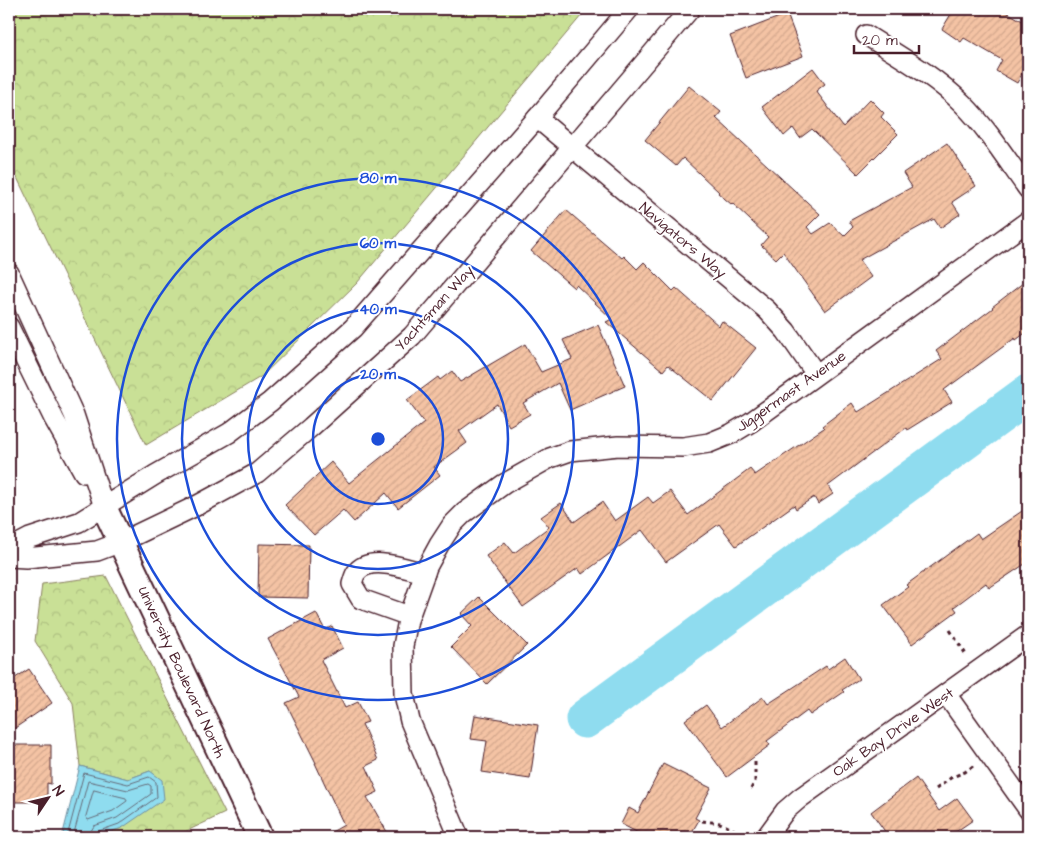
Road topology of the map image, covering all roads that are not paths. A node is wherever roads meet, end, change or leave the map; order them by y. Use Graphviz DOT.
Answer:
graph roads {
  1 [pos="629,9"];
  2 [pos="690,9"];
  3 [pos="866,35"];
  4 [pos="537,118"];
  5 [pos="572,146"];
  6 [pos="1028,189"];
  7 [pos="1028,221"];
  8 [pos="9,274"];
  9 [pos="9,327"];
  10 [pos="816,374"];
  11 [pos="104,507"];
  12 [pos="122,542"];
  13 [pos="9,549"];
  14 [pos="9,556"];
  15 [pos="425,573"];
  16 [pos="409,616"];
  17 [pos="1028,635"];
  18 [pos="946,694"];
  19 [pos="1028,809"];
  20 [pos="260,837"];
  21 [pos="459,837"];
  22 [pos="766,837"];
  1 -- 4 [label="street"];
  2 -- 5 [label="street, Yachtsman Way"];
  3 -- 6 [label="street"];
  4 -- 5 [label="street, Navigators Way"];
  4 -- 11 [label="street"];
  5 -- 10 [label="street, Navigators Way"];
  5 -- 12 [label="street, Yachtsman Way"];
  7 -- 10 [label="street, Jiggermast Avenue"];
  8 -- 11 [label="street, University Boulevard North"];
  9 -- 11 [label="street, University Boulevard North"];
  10 -- 15 [label="street, Jiggermast Avenue"];
  11 -- 12 [label="street, University Boulevard North"];
  11 -- 13 [label="street"];
  12 -- 14 [label="street, Yachtsman Way"];
  12 -- 20 [label="street, University Boulevard North"];
  15 -- 16 [label="street, Jiggermast Avenue"];
  15 -- 16 [label="street"];
  16 -- 21 [label="street, Jiggermast Avenue"];
  17 -- 18 [label="street, Oak Bay Drive West"];
  18 -- 19 [label="street"];
  18 -- 22 [label="street, Oak Bay Drive West"];
}
